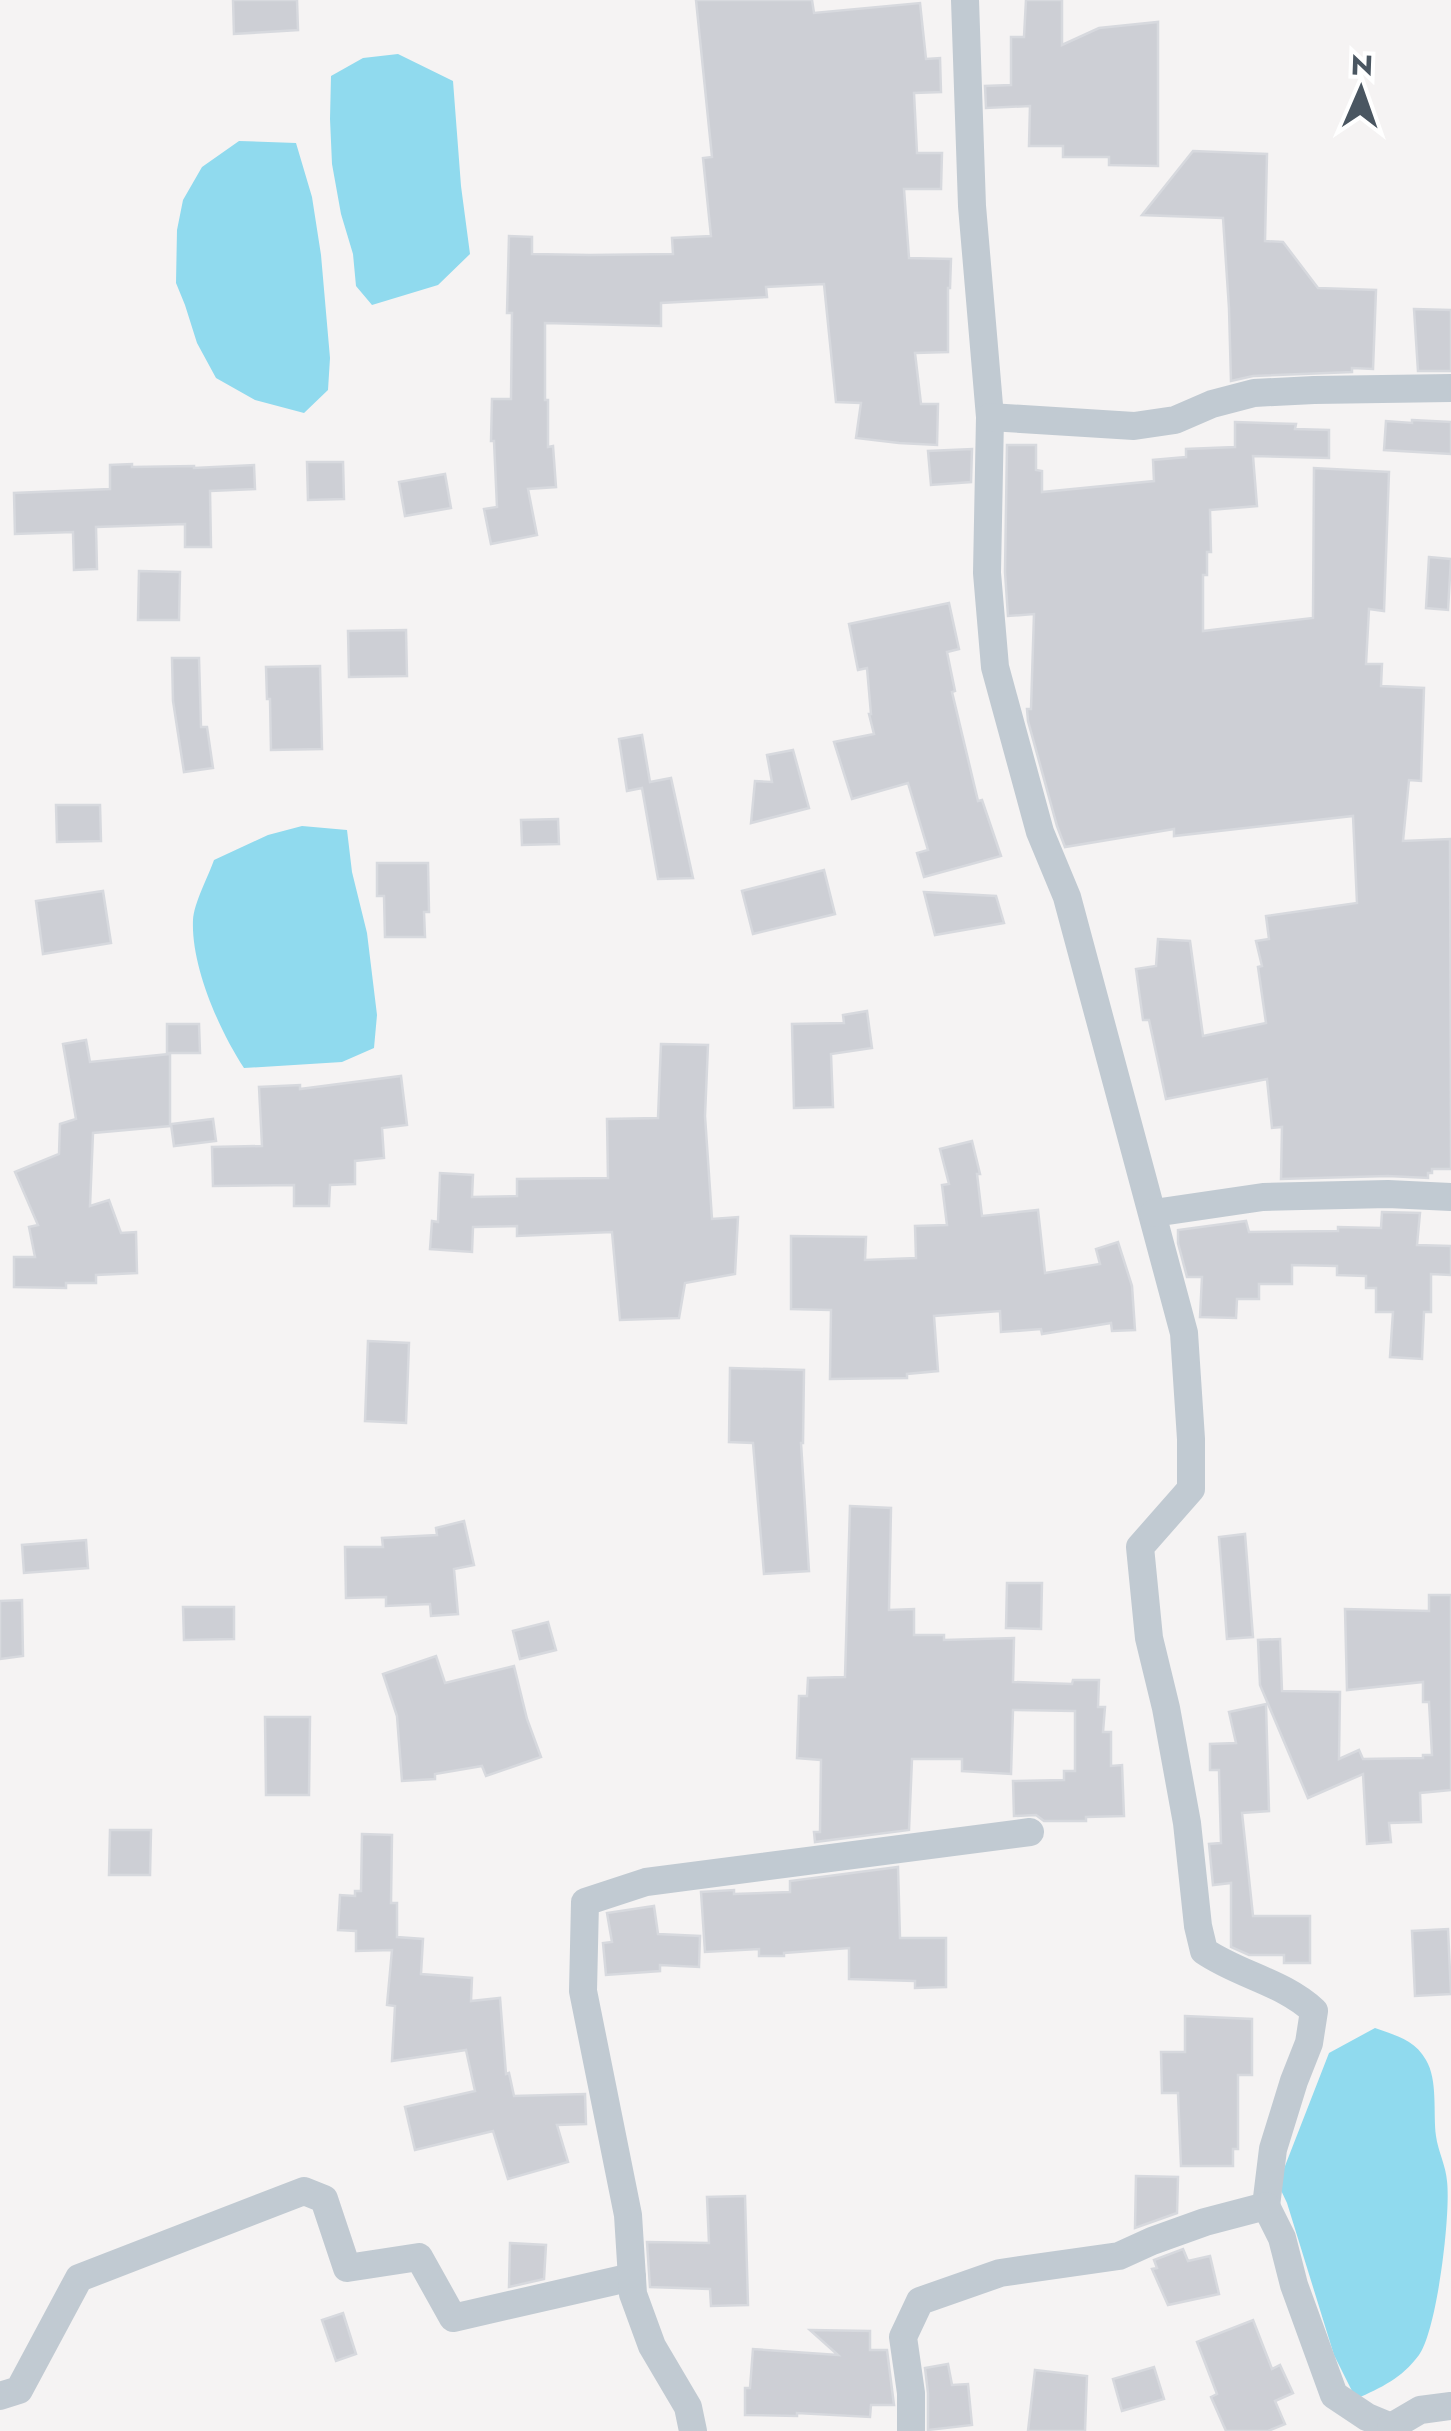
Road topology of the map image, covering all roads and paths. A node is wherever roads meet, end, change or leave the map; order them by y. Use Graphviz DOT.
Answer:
graph roads {
  1 [pos="965,0"];
  2 [pos="1451,388"];
  3 [pos="990,417"];
  4 [pos="1451,1197"];
  5 [pos="1154,1213"];
  6 [pos="1030,1832"];
  7 [pos="1266,2206"];
  8 [pos="632,2277"];
  9 [pos="0,2396"];
  10 [pos="1451,2406"];
  11 [pos="1392,2429"];
  12 [pos="693,2431"];
  13 [pos="911,2431"];
  1 -- 3 [label="street"];
  2 -- 3 [label="street"];
  3 -- 5 [label="street"];
  4 -- 5 [label="street"];
  5 -- 7 [label="street"];
  6 -- 8 [label="street"];
  7 -- 11 [label="street"];
  7 -- 13 [label="street"];
  8 -- 9 [label="street"];
  8 -- 12 [label="street"];
  10 -- 11 [label="street"];
}
